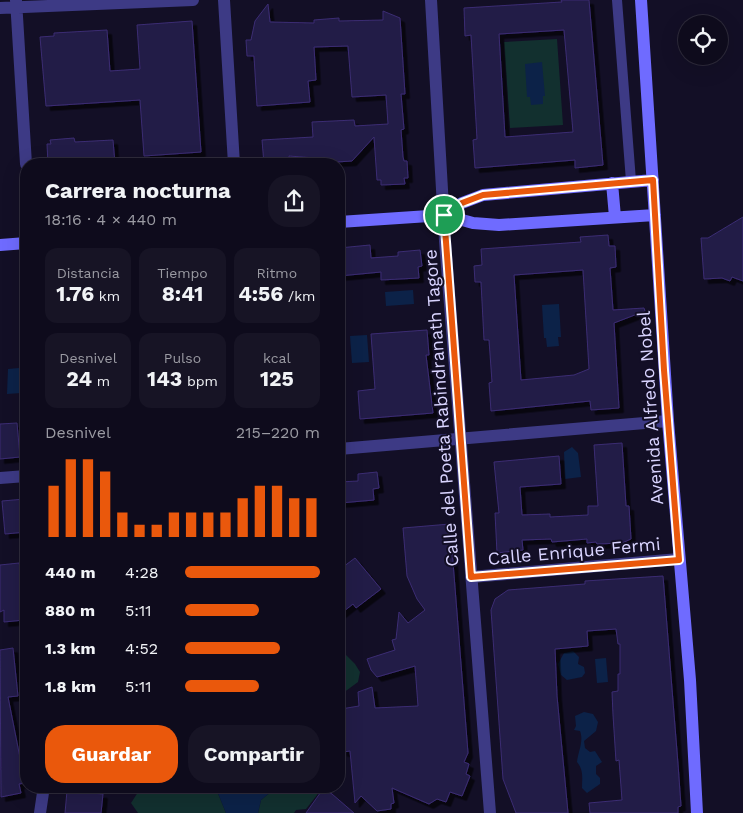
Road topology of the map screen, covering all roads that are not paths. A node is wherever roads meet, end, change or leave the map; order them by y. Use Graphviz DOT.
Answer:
graph roads {
  1 [pos="192,0"];
  2 [pos="224,0"];
  3 [pos="431,0"];
  4 [pos="617,0"];
  5 [pos="641,0"];
  6 [pos="16,4"];
  7 [pos="0,8"];
  8 [pos="26,158"];
  9 [pos="234,158"];
  10 [pos="653,180"];
  11 [pos="631,181"];
  12 [pos="612,183"];
  13 [pos="444,215"];
  14 [pos="655,215"];
  15 [pos="615,217"];
  16 [pos="345,222"];
  17 [pos="20,243"];
  18 [pos="0,245"];
  19 [pos="668,421"];
  20 [pos="461,439"];
  21 [pos="345,449"];
  22 [pos="20,476"];
  23 [pos="0,478"];
  24 [pos="679,560"];
  25 [pos="471,577"];
  26 [pos="43,793"];
  27 [pos="40,813"];
  28 [pos="490,813"];
  29 [pos="697,813"];
  1 -- 6 [label="street"];
  2 -- 9 [label="street"];
  3 -- 13 [label="street, Calle del Poeta Rabindranath Tagore"];
  4 -- 11 [label="lane"];
  5 -- 10 [label="main road, Avenida Alfredo Nobel"];
  6 -- 7 [label="street"];
  6 -- 8 [label="street"];
  10 -- 11 [label="main road"];
  10 -- 14 [label="main road, Avenida Alfredo Nobel"];
  11 -- 12 [label="main road"];
  12 -- 13 [label="main road"];
  12 -- 15 [label="main road"];
  13 -- 15 [label="main road"];
  13 -- 16 [label="main road"];
  13 -- 20 [label="street, Calle del Poeta Rabindranath Tagore"];
  14 -- 15 [label="main road"];
  14 -- 19 [label="main road, Avenida Alfredo Nobel"];
  17 -- 18 [label="main road"];
  19 -- 20 [label="street"];
  19 -- 24 [label="main road, Avenida Alfredo Nobel"];
  20 -- 21 [label="street"];
  20 -- 25 [label="street, Calle del Poeta Rabindranath Tagore"];
  22 -- 23 [label="street"];
  24 -- 25 [label="street, Calle Enrique Fermi"];
  24 -- 29 [label="main road, Avenida Alfredo Nobel"];
  25 -- 28 [label="street, Calle del Poeta Rabindranath Tagore"];
  26 -- 27 [label="street"];
}
